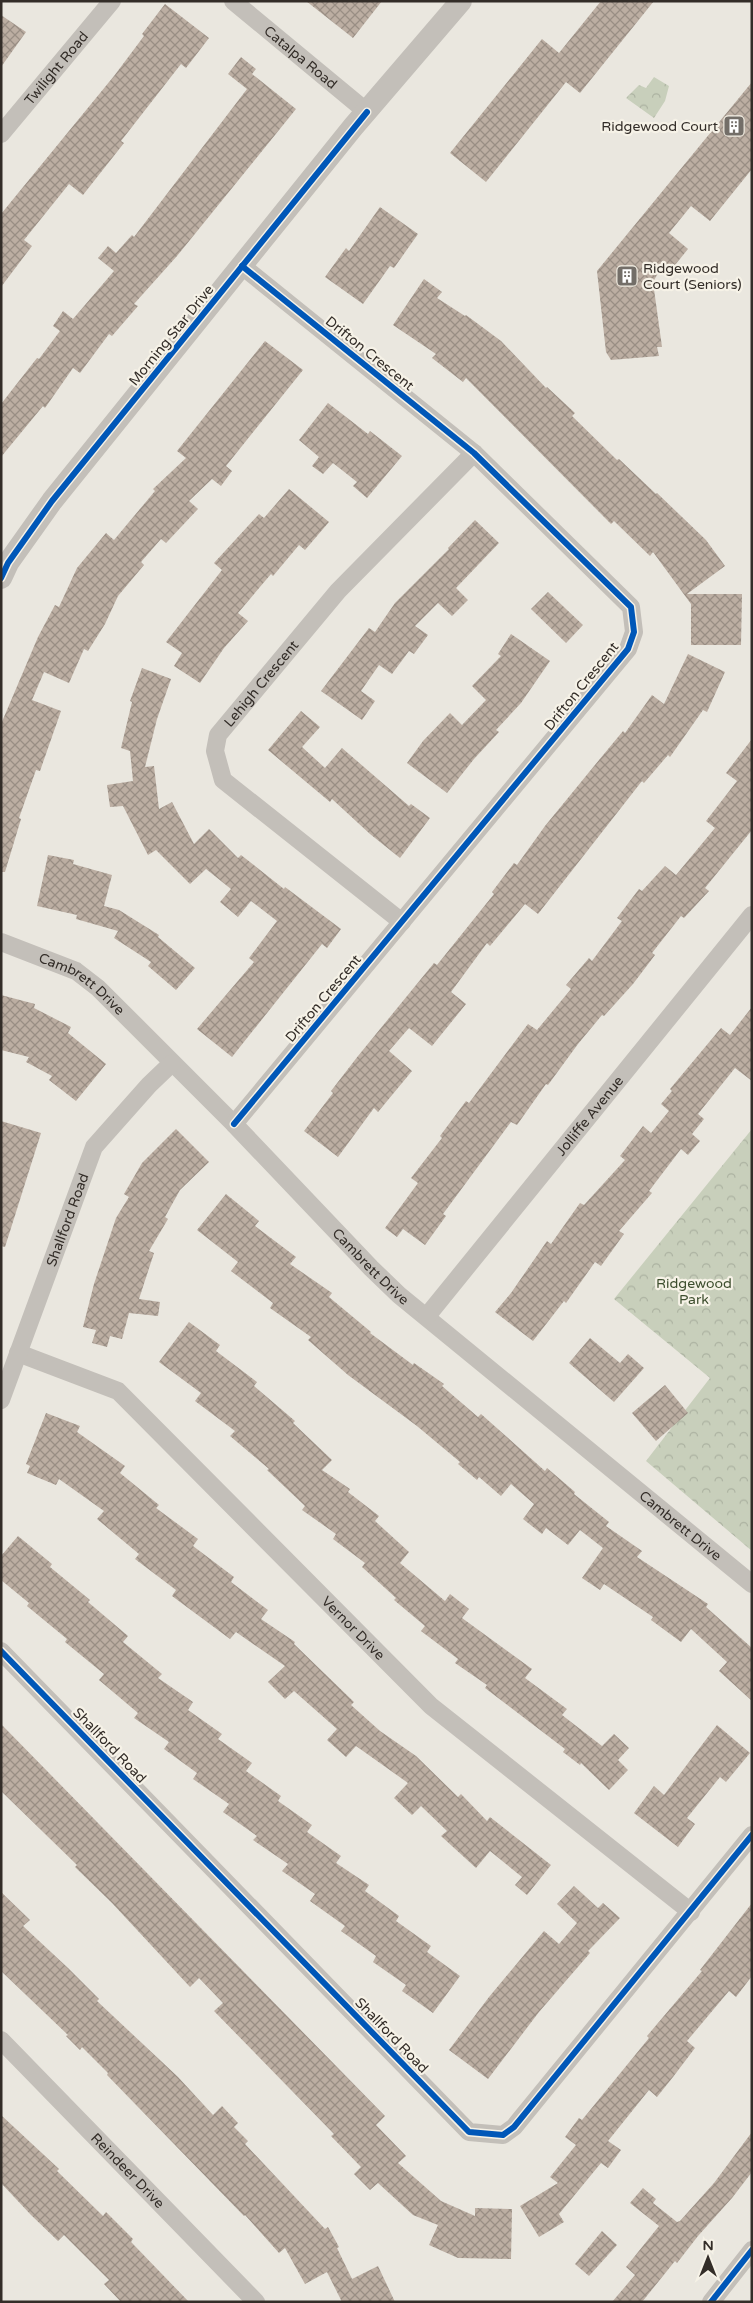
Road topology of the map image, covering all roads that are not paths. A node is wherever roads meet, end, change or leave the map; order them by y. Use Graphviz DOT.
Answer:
graph roads {
  1 [pos="112,1"];
  2 [pos="233,1"];
  3 [pos="461,1"];
  4 [pos="367,112"];
  5 [pos="3,128"];
  6 [pos="242,266"];
  7 [pos="474,453"];
  8 [pos="1,578"];
  9 [pos="752,915"];
  10 [pos="402,922"];
  11 [pos="1,942"];
  12 [pos="172,1063"];
  13 [pos="234,1124"];
  14 [pos="427,1316"];
  15 [pos="18,1353"];
  16 [pos="1,1400"];
  17 [pos="752,1584"];
  18 [pos="1,1651"];
  19 [pos="752,1835"];
  20 [pos="691,1912"];
  21 [pos="1,2040"];
  22 [pos="752,2250"];
  23 [pos="256,2302"];
  24 [pos="711,2302"];
  1 -- 5 [label="street, Twilight Road"];
  2 -- 4 [label="street, Catalpa Road"];
  3 -- 4 [label="street, Morning Star Drive"];
  4 -- 6 [label="street, Morning Star Drive"];
  6 -- 7 [label="street, Drifton Crescent"];
  6 -- 8 [label="street, Morning Star Drive"];
  7 -- 10 [label="street, Drifton Crescent"];
  7 -- 10 [label="street, Lehigh Crescent"];
  9 -- 14 [label="street, Jolliffe Avenue"];
  10 -- 13 [label="street, Drifton Crescent"];
  11 -- 12 [label="street, Cambrett Drive"];
  12 -- 13 [label="street, Cambrett Drive"];
  12 -- 15 [label="street, Shallford Road"];
  13 -- 14 [label="street, Cambrett Drive"];
  14 -- 17 [label="street, Cambrett Drive"];
  15 -- 16 [label="street, Shallford Road"];
  15 -- 20 [label="street, Vernor Drive"];
  18 -- 20 [label="street, Shallford Road"];
  19 -- 20 [label="street, Shallford Road"];
  21 -- 23 [label="street, Reindeer Drive"];
  22 -- 24 [label="street"];
}
